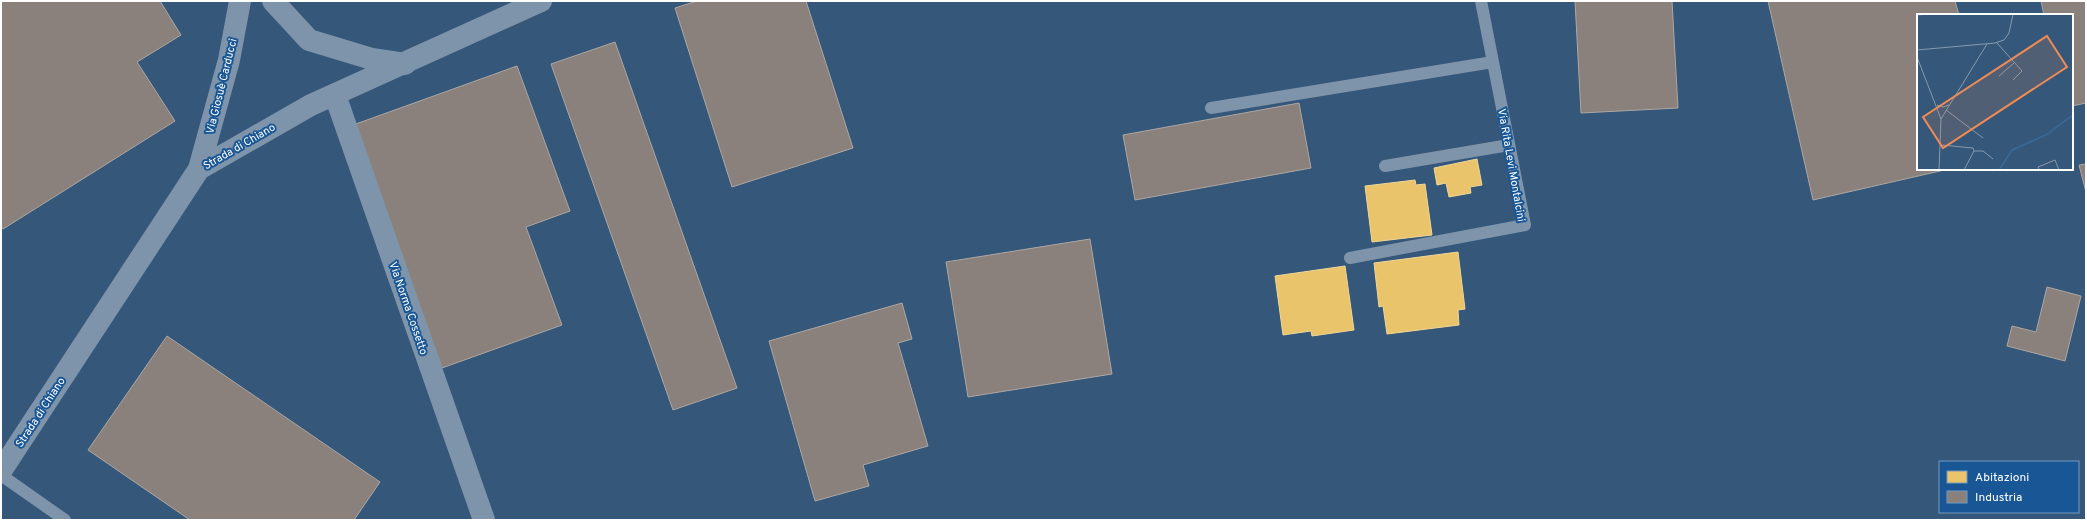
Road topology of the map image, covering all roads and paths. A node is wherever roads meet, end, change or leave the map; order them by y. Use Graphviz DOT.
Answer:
graph roads {
  1 [pos="240,1"];
  2 [pos="273,1"];
  3 [pos="541,1"];
  4 [pos="1481,1"];
  5 [pos="1493,62"];
  6 [pos="405,64"];
  7 [pos="335,95"];
  8 [pos="1211,108"];
  9 [pos="1509,145"];
  10 [pos="1385,166"];
  11 [pos="199,169"];
  12 [pos="1350,258"];
  13 [pos="1,471"];
  14 [pos="1,476"];
  15 [pos="65,520"];
  16 [pos="484,520"];
  1 -- 11 [label="street, Via Giosuè Carducci"];
  2 -- 6 [label="street"];
  3 -- 6 [label="street, Strada di Chiano"];
  4 -- 5 [label="lane, Via Rita Levi Montalcini"];
  5 -- 8 [label="lane"];
  5 -- 9 [label="lane, Via Rita Levi Montalcini"];
  6 -- 7 [label="street, Strada di Chiano"];
  7 -- 11 [label="street, Strada di Chiano"];
  7 -- 16 [label="street, Via Norma Cossetto"];
  9 -- 10 [label="lane"];
  9 -- 12 [label="lane, Via Rita Levi Montalcini"];
  11 -- 13 [label="street, Strada di Chiano"];
  14 -- 15 [label="lane"];
}
